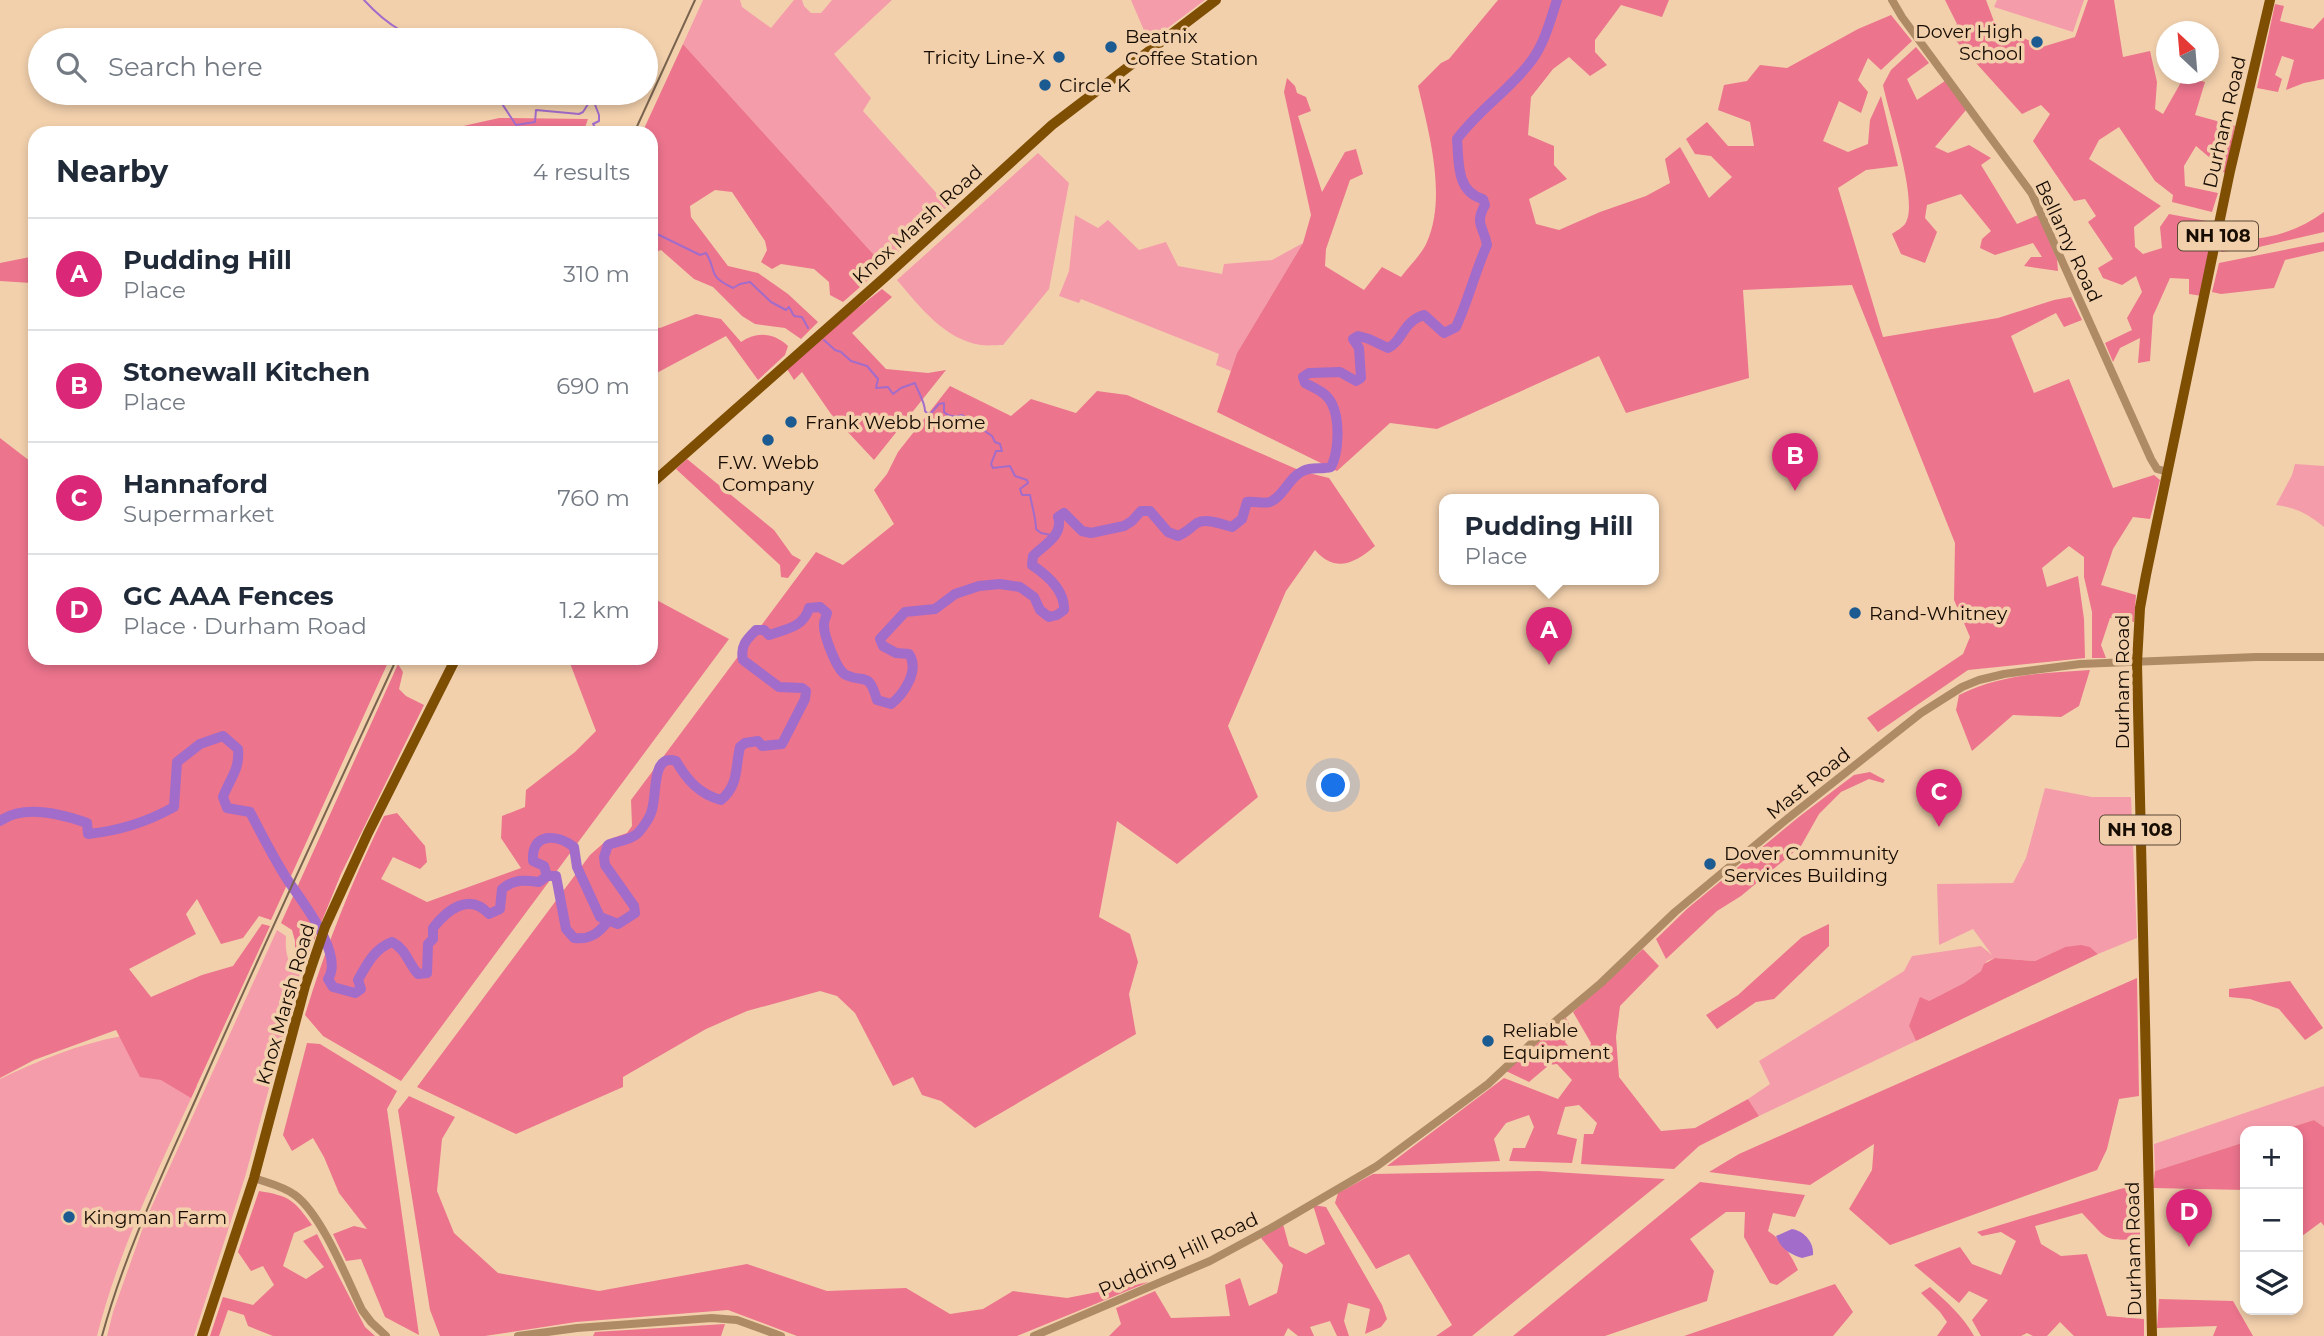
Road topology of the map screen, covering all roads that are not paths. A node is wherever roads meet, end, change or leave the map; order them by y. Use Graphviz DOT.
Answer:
graph roads {
  1 [pos="1216,0"];
  2 [pos="1892,0"];
  3 [pos="2270,0"];
  4 [pos="2168,472"];
  5 [pos="658,478"];
  6 [pos="2324,657"];
  7 [pos="2137,663"];
  8 [pos="452,665"];
  9 [pos="1368,1172"];
  10 [pos="254,1178"];
  11 [pos="202,1336"];
  12 [pos="386,1336"];
  13 [pos="518,1336"];
  14 [pos="781,1336"];
  15 [pos="1034,1336"];
  16 [pos="2152,1336"];
  1 -- 5 [label="main road, Knox Marsh Road"];
  2 -- 4 [label="street, Bellamy Road"];
  3 -- 4 [label="main road, Durham Road / NH 108"];
  4 -- 7 [label="main road, Durham Road / NH 108"];
  6 -- 7 [label="street, Mast Road"];
  7 -- 9 [label="street, Mast Road"];
  7 -- 16 [label="main road, Durham Road / NH 108"];
  8 -- 10 [label="main road, Knox Marsh Road"];
  9 -- 15 [label="street, Pudding Hill Road"];
  10 -- 11 [label="main road, Knox Marsh Road"];
  10 -- 12 [label="street"];
  13 -- 14 [label="street"];
}
